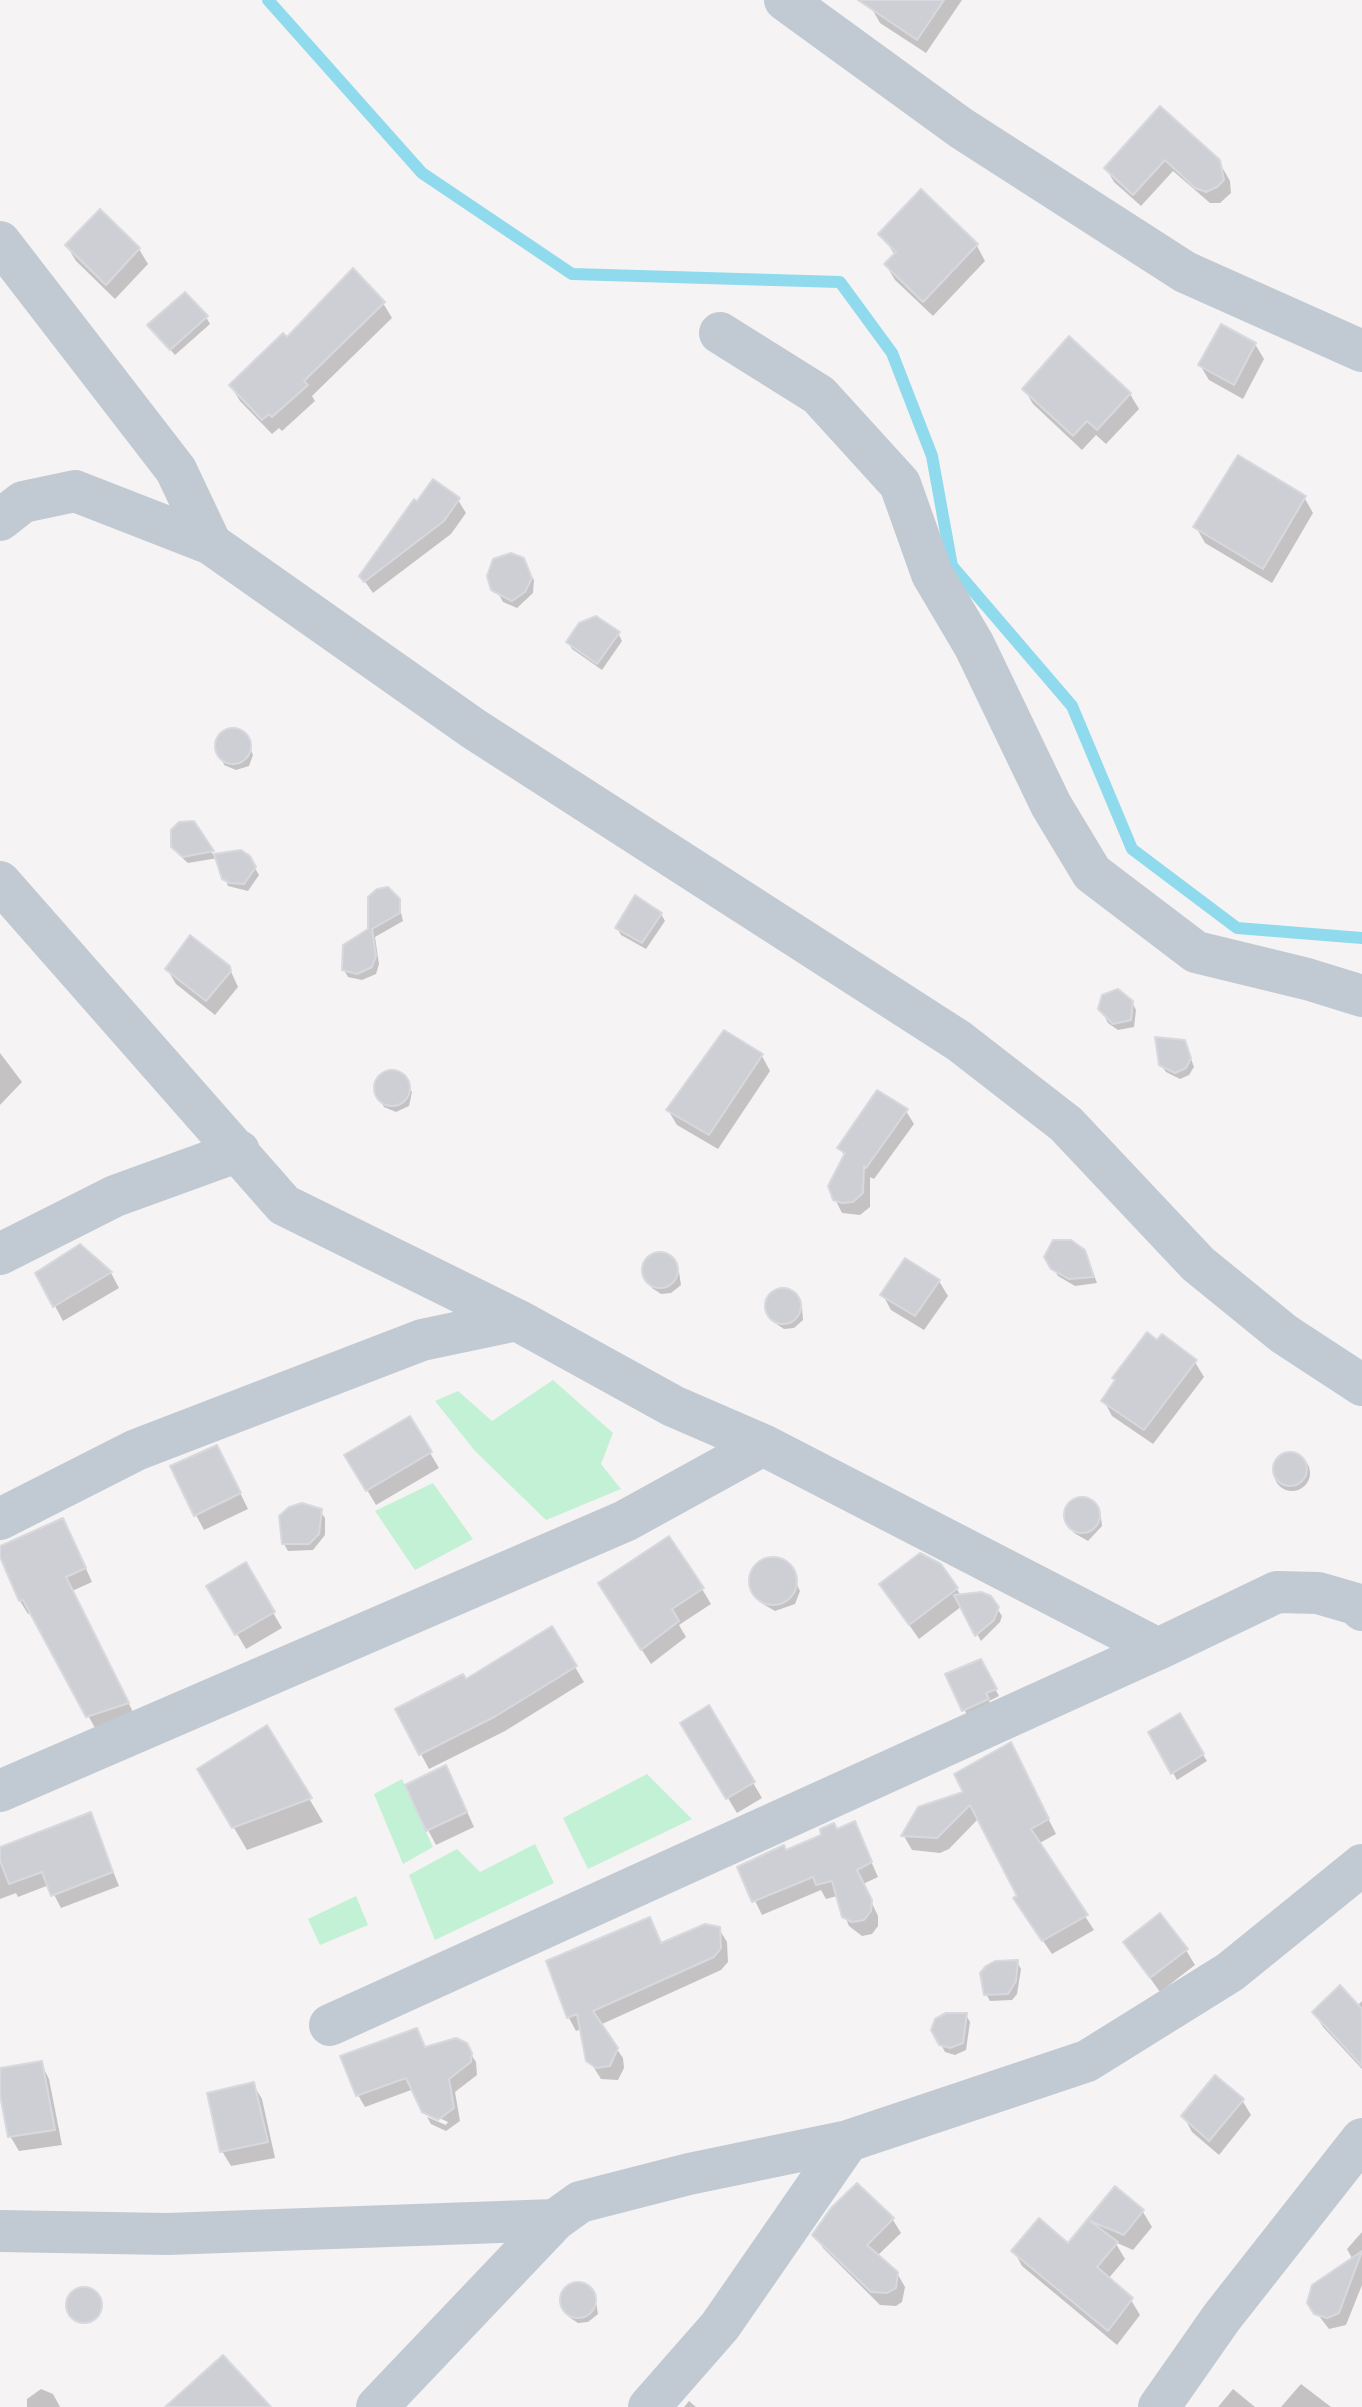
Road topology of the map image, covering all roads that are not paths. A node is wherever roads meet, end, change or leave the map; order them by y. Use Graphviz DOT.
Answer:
graph roads {
  1 [pos="785,0"];
  2 [pos="0,242"];
  3 [pos="720,333"];
  4 [pos="1362,351"];
  5 [pos="0,520"];
  6 [pos="211,544"];
  7 [pos="0,882"];
  8 [pos="1362,996"];
  9 [pos="239,1151"];
  10 [pos="0,1254"];
  11 [pos="517,1320"];
  12 [pos="1362,1385"];
  13 [pos="763,1445"];
  14 [pos="0,1519"];
  15 [pos="1362,1610"];
  16 [pos="1158,1649"];
  17 [pos="0,1791"];
  18 [pos="1362,1865"];
  19 [pos="330,2025"];
  20 [pos="1362,2139"];
  21 [pos="848,2141"];
  22 [pos="555,2220"];
  23 [pos="0,2231"];
  24 [pos="377,2407"];
  25 [pos="649,2407"];
  26 [pos="1159,2407"];
  1 -- 4 [label="street"];
  2 -- 6 [label="street"];
  3 -- 8 [label="street"];
  5 -- 6 [label="street"];
  6 -- 12 [label="street"];
  7 -- 9 [label="street"];
  9 -- 10 [label="street"];
  9 -- 11 [label="street"];
  11 -- 13 [label="street"];
  11 -- 14 [label="street"];
  13 -- 16 [label="street"];
  13 -- 17 [label="street"];
  15 -- 16 [label="street"];
  16 -- 19 [label="street"];
  18 -- 21 [label="street"];
  20 -- 26 [label="street"];
  21 -- 22 [label="street"];
  21 -- 25 [label="street"];
  22 -- 23 [label="street"];
  22 -- 24 [label="street"];
}
